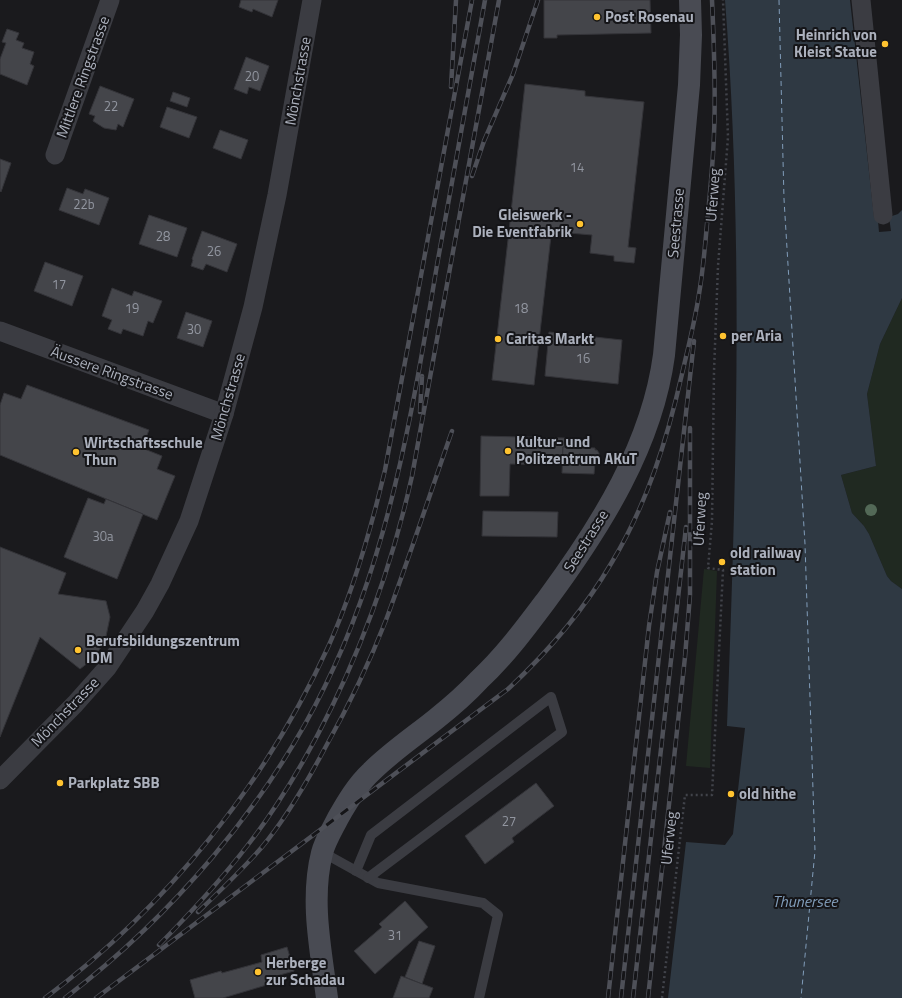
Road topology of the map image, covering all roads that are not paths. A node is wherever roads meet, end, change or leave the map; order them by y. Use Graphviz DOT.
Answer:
graph roads {
  1 [pos="110,0"];
  2 [pos="312,0"];
  3 [pos="690,0"];
  4 [pos="861,0"];
  5 [pos="55,155"];
  6 [pos="883,215"];
  7 [pos="0,331"];
  8 [pos="224,414"];
  9 [pos="0,780"];
  10 [pos="322,852"];
  11 [pos="356,871"];
  12 [pos="368,878"];
  13 [pos="327,998"];
  14 [pos="479,998"];
  1 -- 5 [label="street, Mittlere Ringstrasse"];
  2 -- 8 [label="street, Mönchstrasse"];
  3 -- 10 [label="street, Seestrasse"];
  4 -- 6 [label="street"];
  7 -- 8 [label="street, Äussere Ringstrasse"];
  8 -- 9 [label="street, Mönchstrasse"];
  10 -- 11 [label="lane"];
  10 -- 13 [label="street, Seestrasse"];
  11 -- 12 [label="lane"];
  11 -- 12 [label="lane"];
  12 -- 14 [label="lane"];
}
